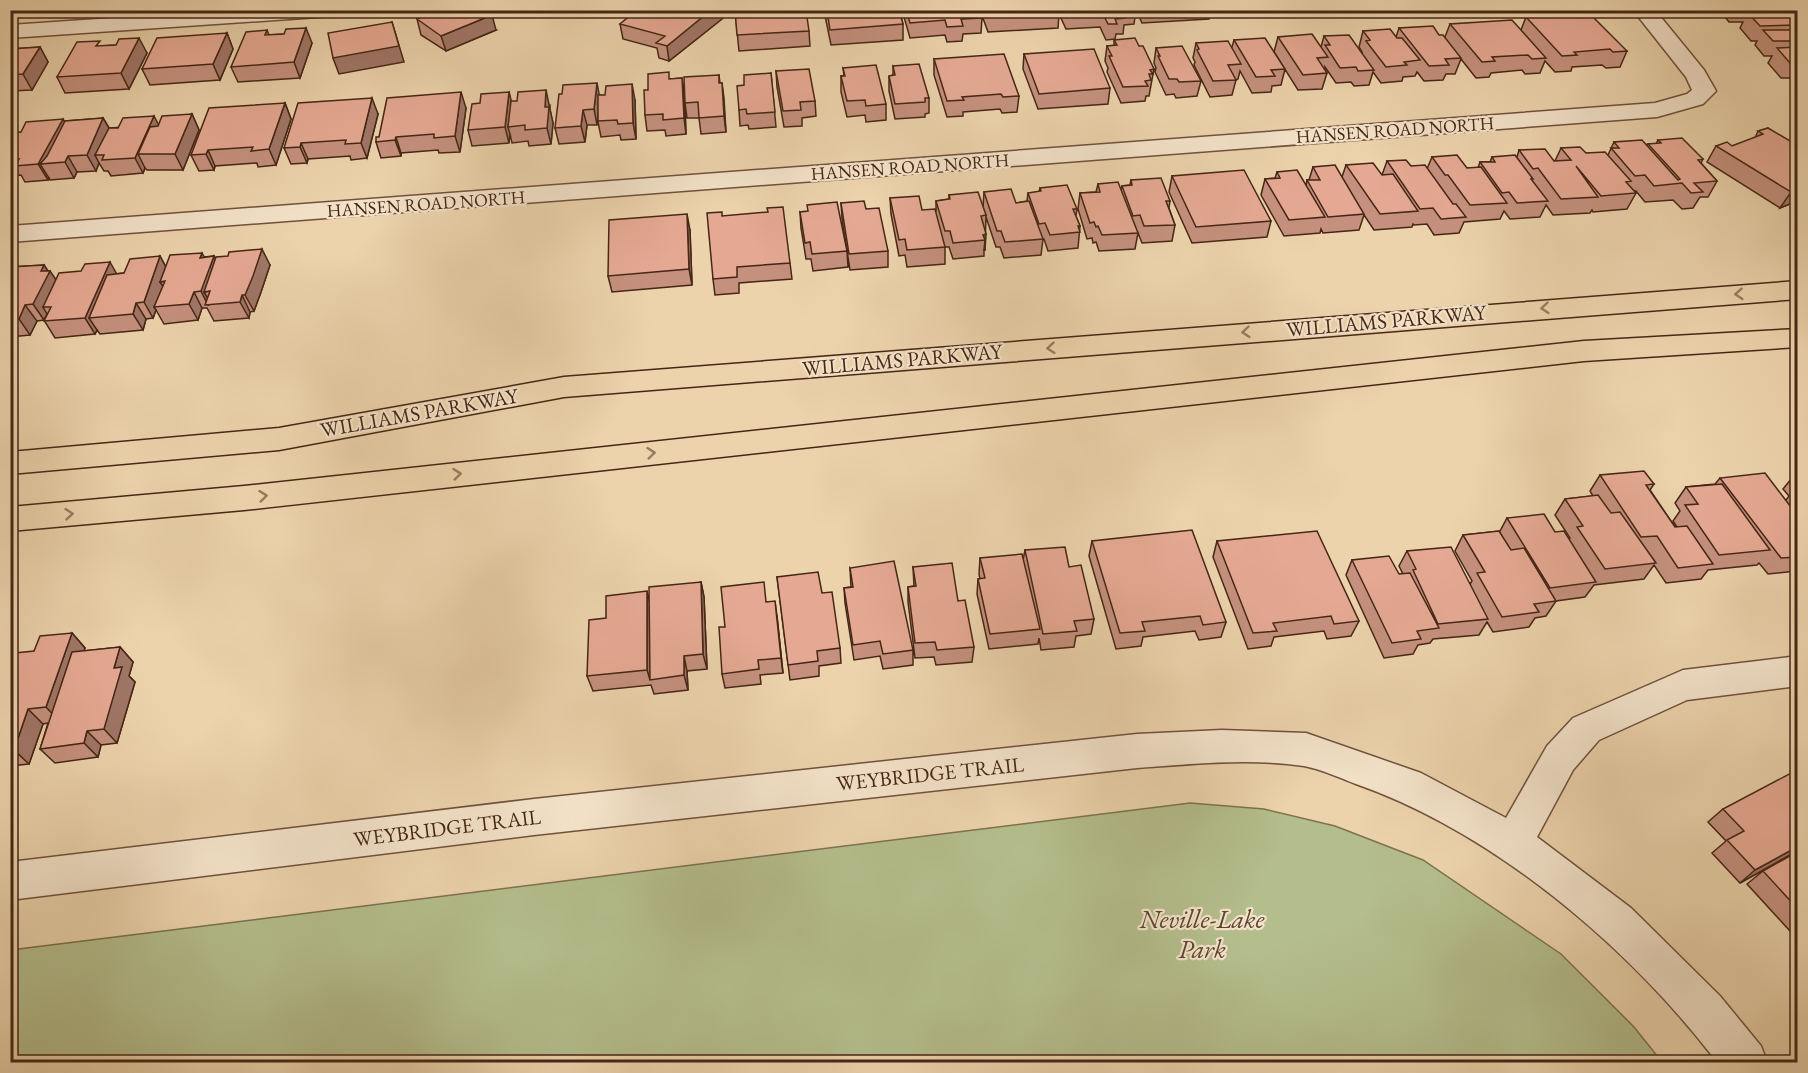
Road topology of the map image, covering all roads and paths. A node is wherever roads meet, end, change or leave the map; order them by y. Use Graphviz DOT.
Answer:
graph roads {
  1 [pos="333,10"];
  2 [pos="1643,10"];
  3 [pos="10,32"];
  4 [pos="10,234"];
  5 [pos="1797,290"];
  6 [pos="1797,338"];
  7 [pos="10,463"];
  8 [pos="10,519"];
  9 [pos="1797,671"];
  10 [pos="1513,843"];
  11 [pos="10,881"];
  12 [pos="1745,1062"];
  1 -- 3 [label="street"];
  2 -- 4 [label="street, HANSEN ROAD NORTH"];
  5 -- 7 [label="main road, WILLIAMS PARKWAY, one-way"];
  8 -- 6 [label="main road, one-way"];
  9 -- 10 [label="street"];
  10 -- 11 [label="street, WEYBRIDGE TRAIL"];
  10 -- 12 [label="street, WEYBRIDGE TRAIL"];
}
